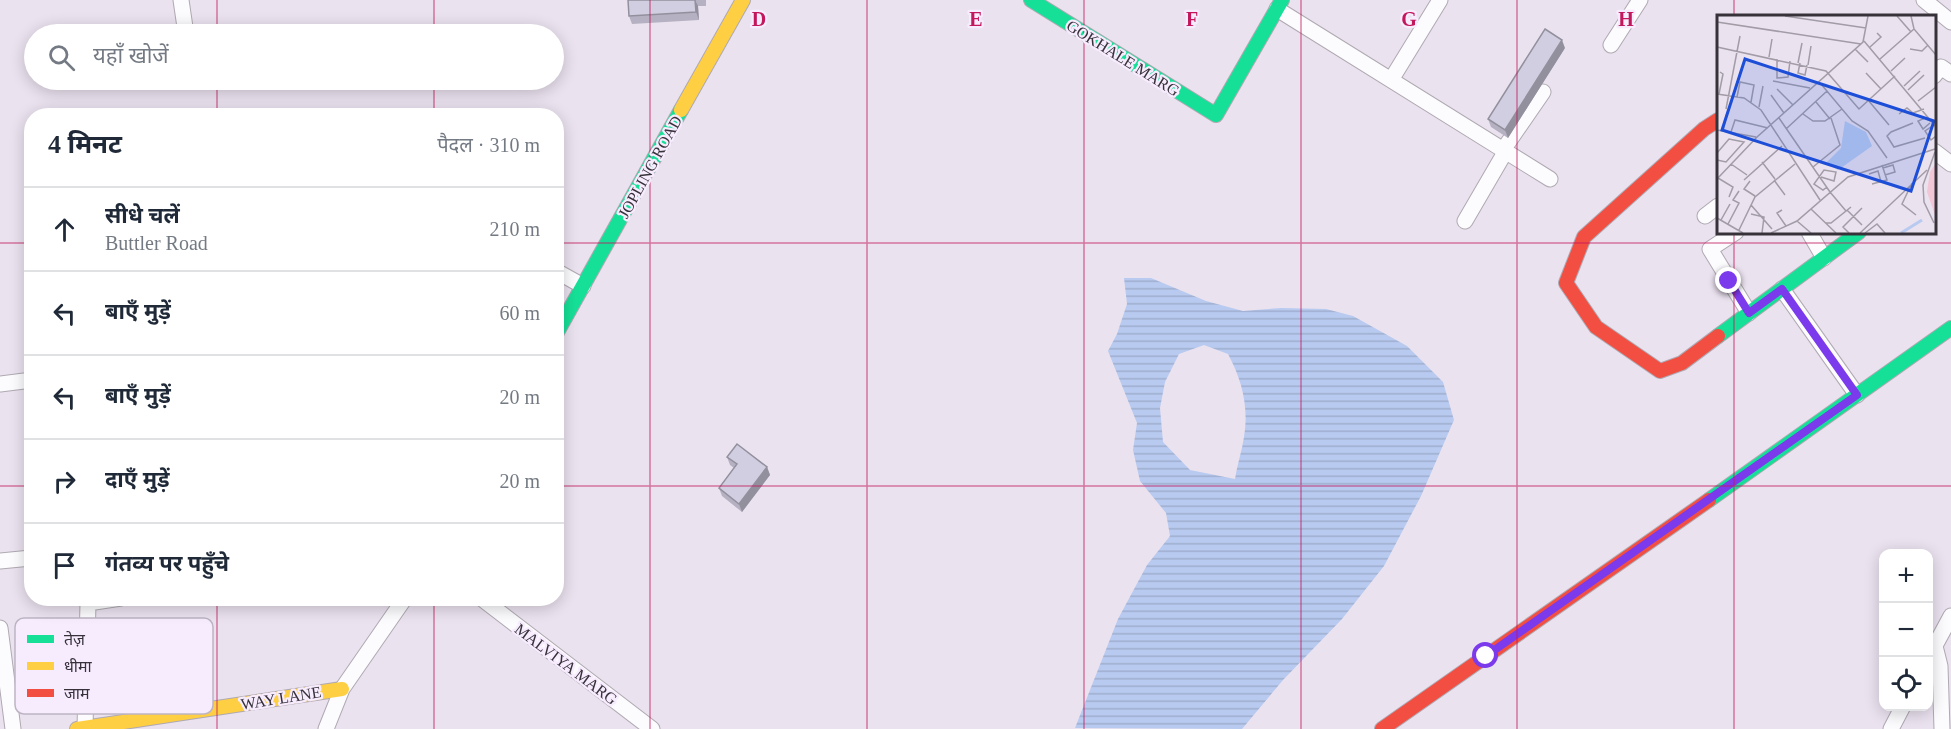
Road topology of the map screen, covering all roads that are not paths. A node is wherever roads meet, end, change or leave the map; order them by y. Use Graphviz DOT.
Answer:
graph roads {
  1 [pos="181,0"];
  2 [pos="743,0"];
  3 [pos="1030,0"];
  4 [pos="1440,0"];
  5 [pos="1640,0"];
  6 [pos="1924,0"];
  7 [pos="1280,4"];
  8 [pos="1951,22"];
  9 [pos="185,24"];
  10 [pos="1611,45"];
  11 [pos="1391,80"];
  12 [pos="1543,92"];
  13 [pos="1717,121"];
  14 [pos="1503,150"];
  15 [pos="1936,152"];
  16 [pos="1951,164"];
  17 [pos="1550,179"];
  18 [pos="1717,207"];
  19 [pos="1705,216"];
  20 [pos="1465,220"];
  21 [pos="1733,234"];
  22 [pos="1810,234"];
  23 [pos="1855,234"];
  24 [pos="1824,258"];
  25 [pos="564,275"];
  26 [pos="583,286"];
  27 [pos="1782,289"];
  28 [pos="1749,313"];
  29 [pos="564,320"];
  30 [pos="1951,328"];
  31 [pos="24,381"];
  32 [pos="0,384"];
  33 [pos="1857,395"];
  34 [pos="24,559"];
  35 [pos="0,561"];
  36 [pos="399,606"];
  37 [pos="491,606"];
  38 [pos="1951,616"];
  39 [pos="0,628"];
  40 [pos="1933,650"];
  41 [pos="1933,654"];
  42 [pos="342,689"];
  43 [pos="213,709"];
  44 [pos="1900,711"];
  45 [pos="82,714"];
  46 [pos="179,714"];
  47 [pos="13,729"];
  48 [pos="81,729"];
  49 [pos="326,729"];
  50 [pos="652,729"];
  51 [pos="1382,729"];
  52 [pos="1891,729"];
  53 [pos="1941,729"];
  1 -- 9 [label="street"];
  2 -- 26 [label="street, JOPLING ROAD"];
  3 -- 7 [label="street, GOKHALE MARG"];
  4 -- 11 [label="street"];
  5 -- 10 [label="street"];
  6 -- 8 [label="street"];
  7 -- 11 [label="street"];
  11 -- 14 [label="street"];
  12 -- 14 [label="street"];
  13 -- 28 [label="street"];
  14 -- 17 [label="street"];
  14 -- 20 [label="street"];
  15 -- 16 [label="street"];
  18 -- 19 [label="street"];
  21 -- 28 [label="street"];
  22 -- 24 [label="street"];
  23 -- 24 [label="street"];
  24 -- 27 [label="street"];
  25 -- 26 [label="street"];
  26 -- 29 [label="street, JOPLING ROAD"];
  27 -- 28 [label="street"];
  27 -- 33 [label="street"];
  30 -- 33 [label="street"];
  31 -- 32 [label="street"];
  33 -- 51 [label="street"];
  34 -- 35 [label="street"];
  36 -- 42 [label="street"];
  37 -- 50 [label="street, MALVIYA MARG"];
  38 -- 40 [label="street"];
  39 -- 47 [label="street"];
  41 -- 53 [label="street"];
  42 -- 43 [label="street, WAY LANE"];
  42 -- 49 [label="street"];
  44 -- 52 [label="street"];
  45 -- 48 [label="street"];
  46 -- 48 [label="street, WAY LANE"];
}
